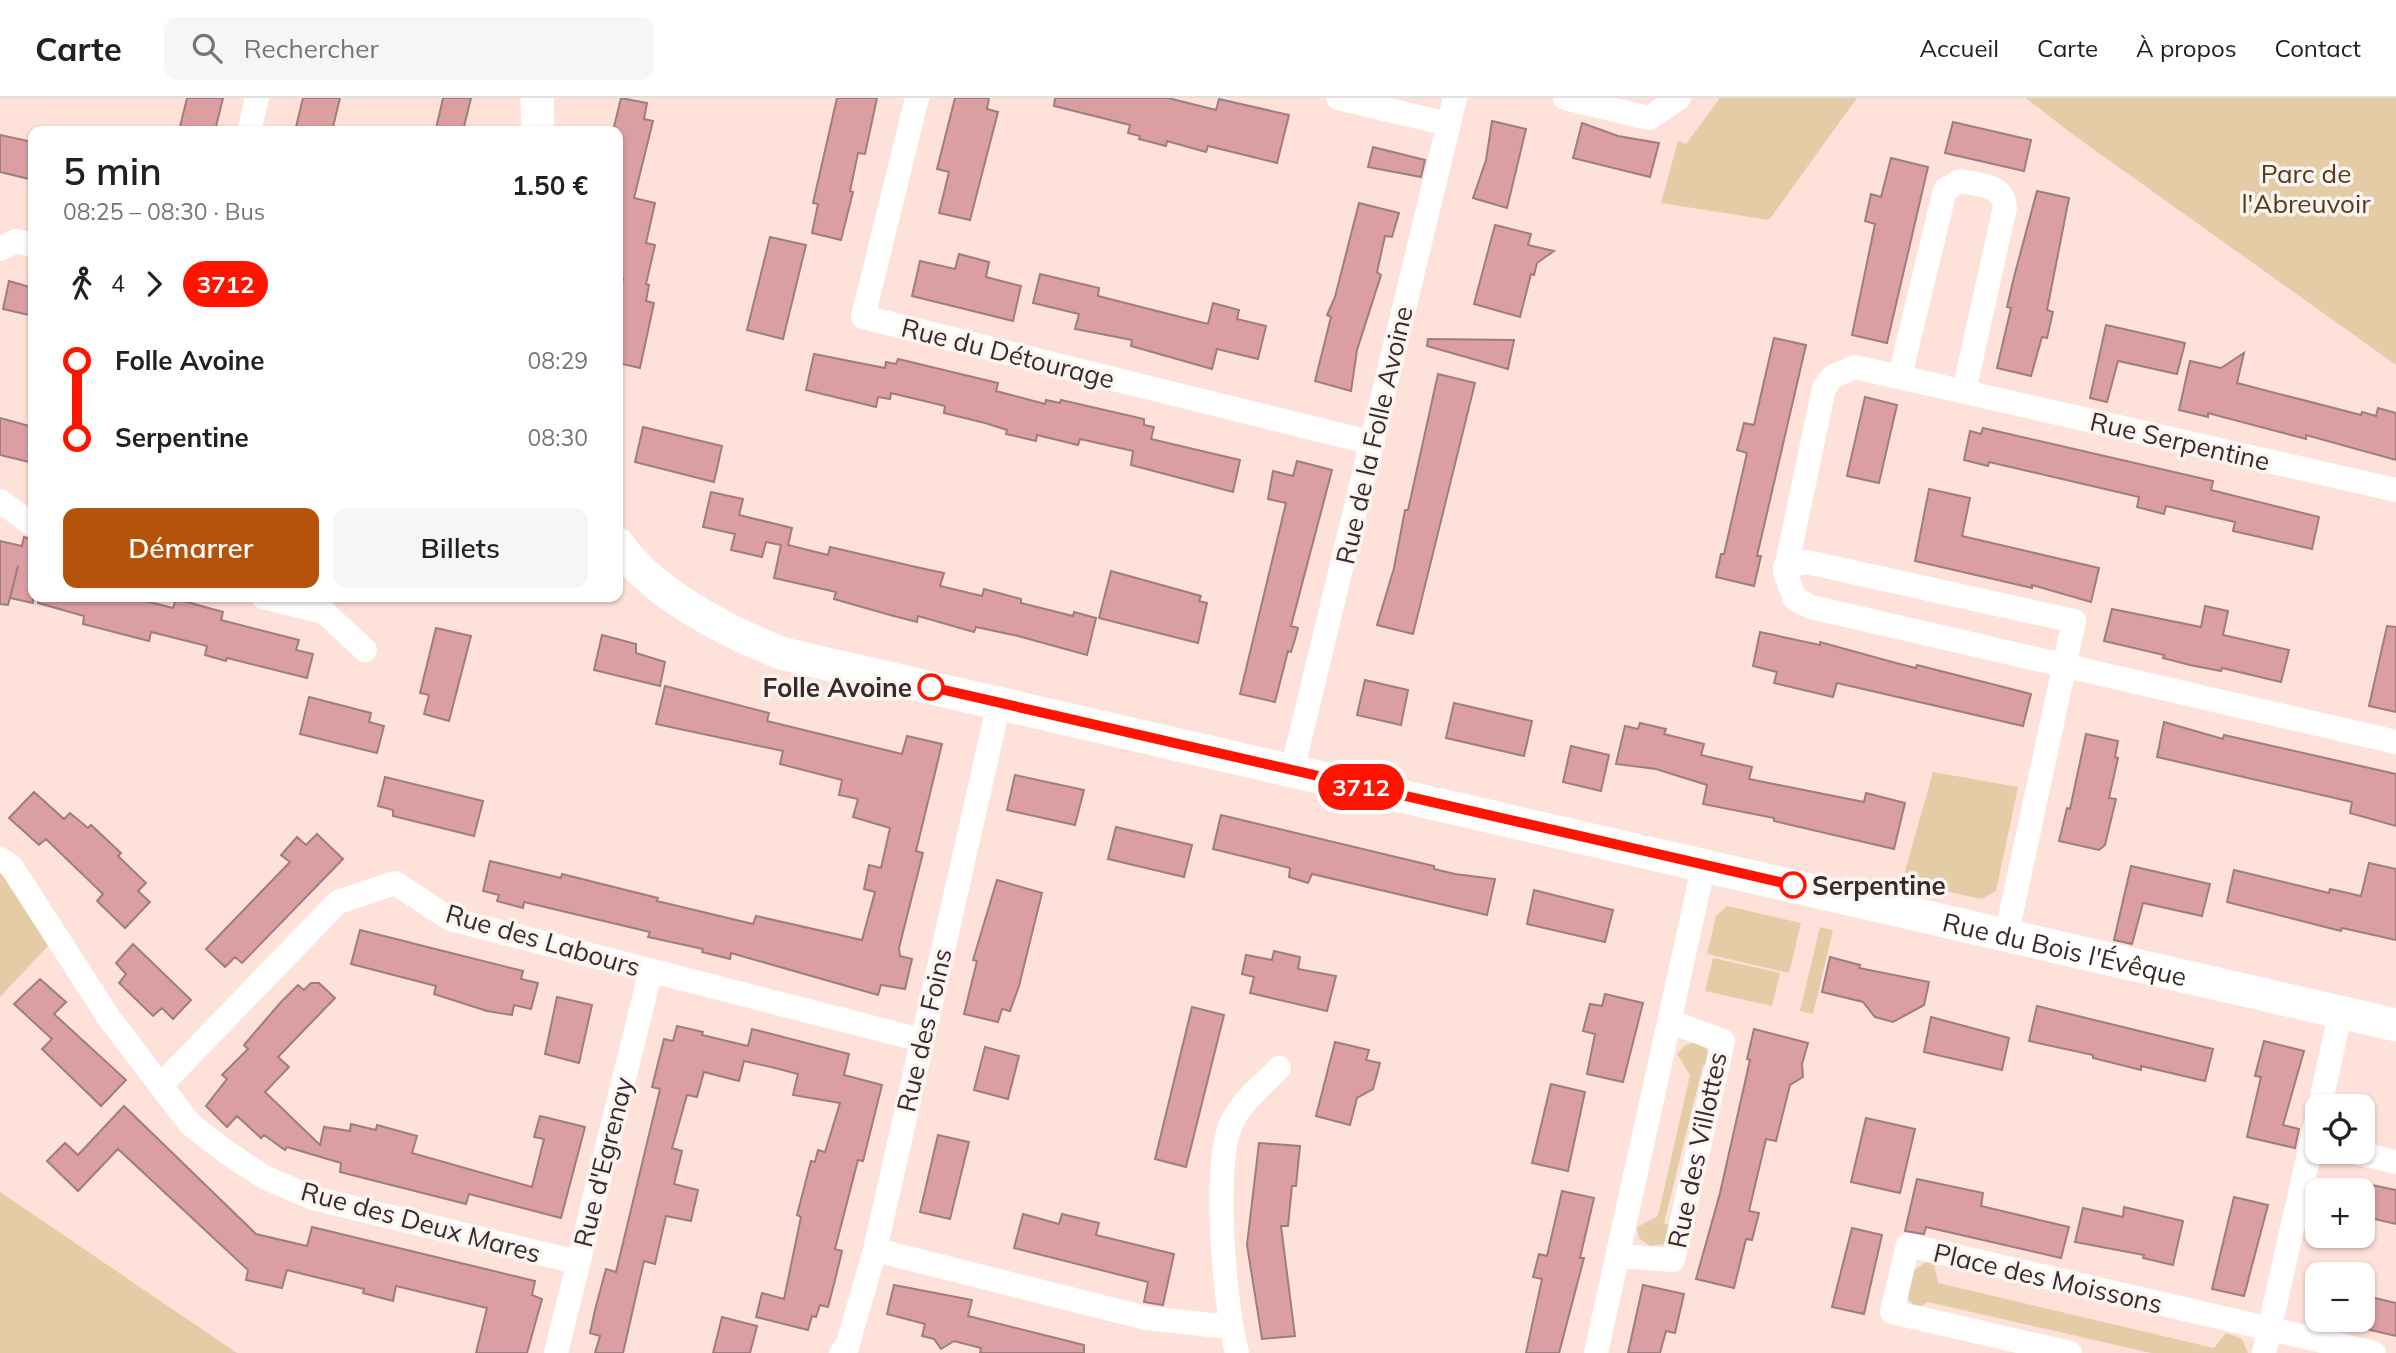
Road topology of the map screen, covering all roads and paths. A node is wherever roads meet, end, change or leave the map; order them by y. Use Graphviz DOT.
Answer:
graph roads {
  1 [pos="257,98"];
  2 [pos="537,98"];
  3 [pos="917,98"];
  4 [pos="1338,98"];
  5 [pos="1455,98"];
  6 [pos="1565,98"];
  7 [pos="1679,98"];
  8 [pos="1448,124"];
  9 [pos="250,126"];
  10 [pos="538,126"];
  11 [pos="1900,376"];
  12 [pos="1964,391"];
  13 [pos="1373,443"];
  14 [pos="2396,490"];
  15 [pos="0,501"];
  16 [pos="28,521"];
  17 [pos="623,549"];
  18 [pos="1785,566"];
  19 [pos="283,602"];
  20 [pos="365,650"];
  21 [pos="2066,666"];
  22 [pos="999,704"];
  23 [pos="2396,742"];
  24 [pos="1292,771"];
  25 [pos="0,859"];
  26 [pos="1704,864"];
  27 [pos="2006,937"];
  28 [pos="651,970"];
  29 [pos="2340,1014"];
  30 [pos="1669,1021"];
  31 [pos="2396,1025"];
  32 [pos="921,1040"];
  33 [pos="1279,1068"];
  34 [pos="161,1084"];
  35 [pos="2323,1094"];
  36 [pos="2375,1157"];
  37 [pos="2396,1162"];
  38 [pos="2308,1164"];
  39 [pos="875,1250"];
  40 [pos="1619,1255"];
  41 [pos="577,1262"];
  42 [pos="1230,1327"];
  43 [pos="2267,1341"];
  44 [pos="556,1353"];
  45 [pos="841,1353"];
  46 [pos="1237,1353"];
  47 [pos="1596,1353"];
  48 [pos="2070,1353"];
  49 [pos="2374,1353"];
  1 -- 9 [label="street"];
  2 -- 10 [label="street"];
  3 -- 13 [label="street, Rue du Détourage"];
  4 -- 8 [label="street"];
  5 -- 8 [label="street, Rue de la Folle Avoine"];
  6 -- 7 [label="street"];
  8 -- 13 [label="street, Rue de la Folle Avoine"];
  11 -- 12 [label="street, Rue Serpentine"];
  11 -- 12 [label="street"];
  11 -- 18 [label="street, Rue Serpentine"];
  12 -- 14 [label="street, Rue Serpentine"];
  13 -- 24 [label="street, Rue de la Folle Avoine"];
  15 -- 16 [label="street"];
  17 -- 22 [label="street, Rue du Bois l'Évêque"];
  18 -- 21 [label="street, Rue Serpentine"];
  18 -- 21 [label="street"];
  19 -- 20 [label="street"];
  21 -- 23 [label="street, Rue Serpentine"];
  21 -- 27 [label="street"];
  22 -- 24 [label="street, Rue du Bois l'Évêque"];
  22 -- 32 [label="street, Rue des Foins"];
  24 -- 26 [label="street, Rue du Bois l'Évêque"];
  25 -- 34 [label="street, Rue des Deux Mares"];
  26 -- 27 [label="street, Rue du Bois l'Évêque"];
  26 -- 30 [label="street, Rue des Villottes"];
  27 -- 29 [label="street, Rue du Bois l'Évêque"];
  28 -- 32 [label="street, Rue des Labours"];
  28 -- 34 [label="street, Rue des Labours"];
  28 -- 41 [label="street, Rue d'Egrenay"];
  29 -- 31 [label="street, Rue du Bois l'Évêque"];
  29 -- 35 [label="street"];
  30 -- 40 [label="street, Rue des Villottes"];
  30 -- 40 [label="street, Rue des Villottes"];
  32 -- 39 [label="street, Rue des Foins"];
  33 -- 42 [label="street"];
  34 -- 41 [label="street, Rue des Deux Mares"];
  36 -- 37 [label="street"];
  38 -- 43 [label="street"];
  39 -- 42 [label="street"];
  39 -- 45 [label="street, Rue des Foins"];
  40 -- 47 [label="street, Rue des Villottes"];
  41 -- 44 [label="street, Rue d'Egrenay"];
  42 -- 46 [label="street"];
  43 -- 48 [label="street, Place des Moissons"];
  43 -- 49 [label="street"];
}
